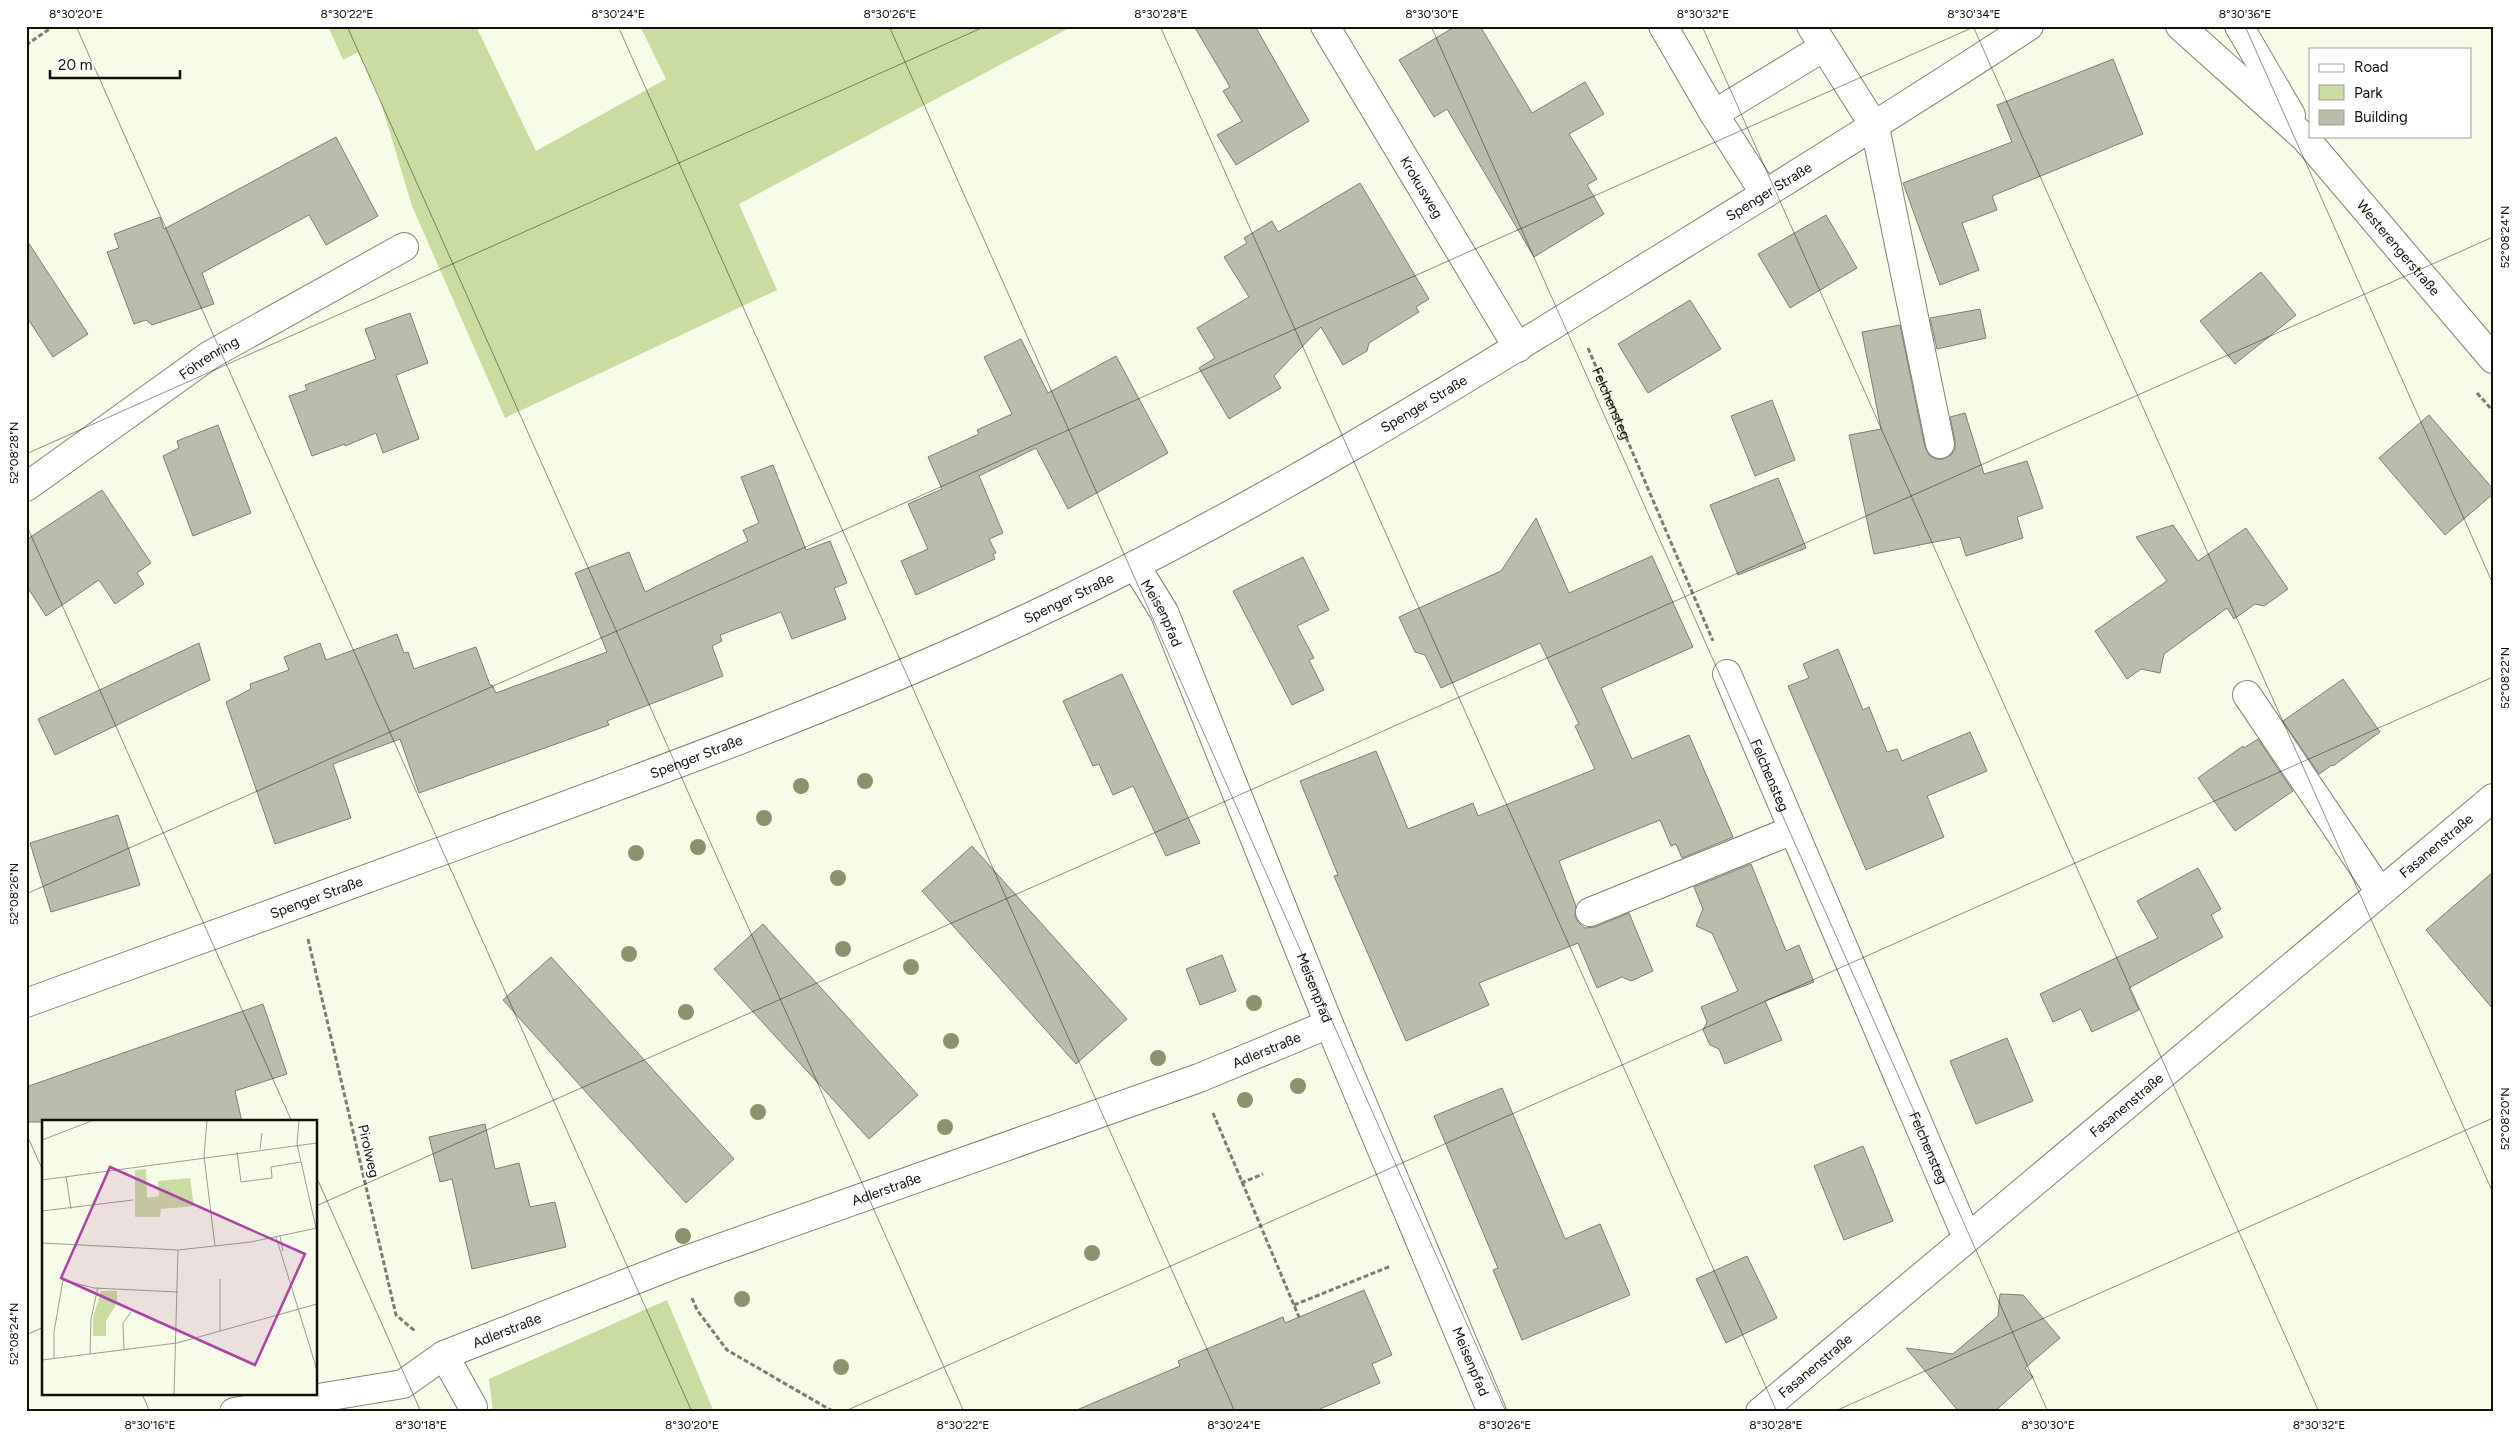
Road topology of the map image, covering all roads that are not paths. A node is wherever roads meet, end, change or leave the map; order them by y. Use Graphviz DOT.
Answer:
graph roads {
  1 [pos="1325,26"];
  2 [pos="1663,26"];
  3 [pos="2029,26"];
  4 [pos="2180,26"];
  5 [pos="2238,26"];
  6 [pos="1818,37"];
  7 [pos="1714,114"];
  8 [pos="1875,127"];
  9 [pos="2305,138"];
  10 [pos="1765,194"];
  11 [pos="404,247"];
  12 [pos="1518,348"];
  13 [pos="2493,359"];
  14 [pos="1940,444"];
  15 [pos="26,488"];
  16 [pos="1135,565"];
  17 [pos="1727,674"];
  18 [pos="2247,695"];
  19 [pos="2493,798"];
  20 [pos="1794,830"];
  21 [pos="2380,892"];
  22 [pos="1590,912"];
  23 [pos="26,1003"];
  24 [pos="1329,1024"];
  25 [pos="1967,1238"];
  26 [pos="444,1355"];
  27 [pos="234,1412"];
  28 [pos="473,1412"];
  29 [pos="1492,1412"];
  30 [pos="1760,1412"];
  1 -- 12 [label="street, Krokusweg"];
  2 -- 7 [label="street"];
  3 -- 8 [label="street, Spenger Straße"];
  4 -- 9 [label="street, Westerengerstraße"];
  5 -- 9 [label="street, Westerengerstraße"];
  6 -- 7 [label="street"];
  6 -- 8 [label="street"];
  7 -- 10 [label="street"];
  8 -- 10 [label="street, Spenger Straße"];
  8 -- 14 [label="street"];
  9 -- 13 [label="street, Westerengerstraße"];
  10 -- 12 [label="street, Spenger Straße"];
  11 -- 15 [label="street, Föhrenring"];
  12 -- 16 [label="street, Spenger Straße"];
  16 -- 23 [label="street, Spenger Straße"];
  16 -- 24 [label="street, Meisenpfad"];
  17 -- 20 [label="street, Felchensteg"];
  18 -- 21 [label="street"];
  19 -- 21 [label="street, Fasanenstraße"];
  20 -- 22 [label="street"];
  20 -- 25 [label="street, Felchensteg"];
  21 -- 25 [label="street, Fasanenstraße"];
  24 -- 26 [label="street, Adlerstraße"];
  24 -- 29 [label="street, Meisenpfad"];
  25 -- 30 [label="street, Fasanenstraße"];
  26 -- 27 [label="street, Adlerstraße"];
  26 -- 28 [label="street"];
}
